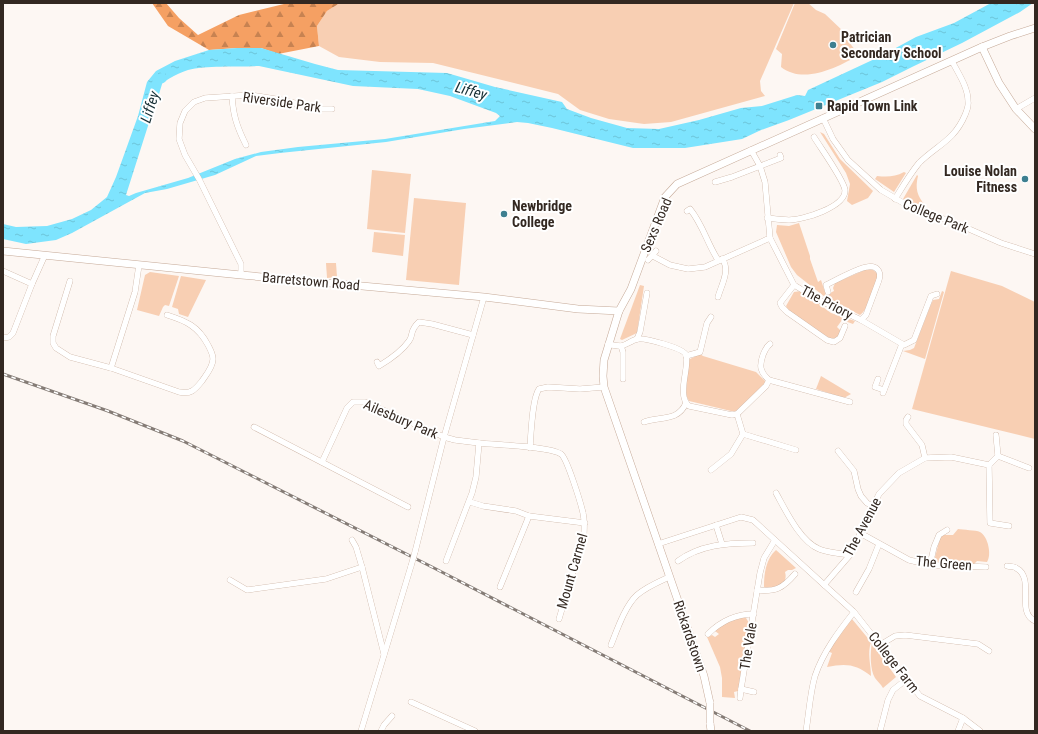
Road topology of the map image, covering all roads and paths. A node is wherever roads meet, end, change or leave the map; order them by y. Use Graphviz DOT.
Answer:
graph roads {
  1 [pos="1035,28"];
  2 [pos="982,48"];
  3 [pos="952,61"];
  4 [pos="232,96"];
  5 [pos="1035,98"];
  6 [pos="332,109"];
  7 [pos="1016,109"];
  8 [pos="823,118"];
  9 [pos="1035,129"];
  10 [pos="814,137"];
  11 [pos="246,145"];
  12 [pos="751,150"];
  13 [pos="780,155"];
  14 [pos="760,166"];
  15 [pos="719,179"];
  16 [pos="895,199"];
  17 [pos="687,211"];
  18 [pos="768,218"];
  19 [pos="770,238"];
  20 [pos="3,251"];
  21 [pos="1035,254"];
  22 [pos="45,255"];
  23 [pos="652,256"];
  24 [pos="720,260"];
  25 [pos="139,265"];
  26 [pos="3,271"];
  27 [pos="241,275"];
  28 [pos="70,281"];
  29 [pos="32,284"];
  30 [pos="794,285"];
  31 [pos="828,292"];
  32 [pos="647,293"];
  33 [pos="937,294"];
  34 [pos="718,296"];
  35 [pos="484,297"];
  36 [pos="619,311"];
  37 [pos="167,315"];
  38 [pos="711,317"];
  39 [pos="861,320"];
  40 [pos="845,326"];
  41 [pos="473,335"];
  42 [pos="3,338"];
  43 [pos="637,339"];
  44 [pos="608,344"];
  45 [pos="770,344"];
  46 [pos="902,344"];
  47 [pos="621,346"];
  48 [pos="686,356"];
  49 [pos="377,362"];
  50 [pos="111,368"];
  51 [pos="623,379"];
  52 [pos="878,379"];
  53 [pos="769,380"];
  54 [pos="604,387"];
  55 [pos="850,402"];
  56 [pos="686,403"];
  57 [pos="737,414"];
  58 [pos="908,417"];
  59 [pos="644,422"];
  60 [pos="254,427"];
  61 [pos="743,434"];
  62 [pos="996,435"];
  63 [pos="444,438"];
  64 [pos="479,443"];
  65 [pos="530,448"];
  66 [pos="796,450"];
  67 [pos="838,451"];
  68 [pos="998,456"];
  69 [pos="924,458"];
  70 [pos="322,462"];
  71 [pos="989,465"];
  72 [pos="1029,468"];
  73 [pos="711,470"];
  74 [pos="776,493"];
  75 [pos="470,502"];
  76 [pos="872,506"];
  77 [pos="408,507"];
  78 [pos="529,516"];
  79 [pos="584,523"];
  80 [pos="716,525"];
  81 [pos="1009,526"];
  82 [pos="947,530"];
  83 [pos="860,534"];
  84 [pos="352,540"];
  85 [pos="775,540"];
  86 [pos="752,543"];
  87 [pos="658,544"];
  88 [pos="722,544"];
  89 [pos="879,544"];
  90 [pos="850,555"];
  91 [pos="446,561"];
  92 [pos="678,561"];
  93 [pos="930,565"];
  94 [pos="1007,566"];
  95 [pos="362,567"];
  96 [pos="986,567"];
  97 [pos="795,574"];
  98 [pos="669,577"];
  99 [pos="230,580"];
  100 [pos="824,585"];
  101 [pos="500,587"];
  102 [pos="757,590"];
  103 [pos="856,592"];
  104 [pos="854,612"];
  105 [pos="754,614"];
  106 [pos="559,619"];
  107 [pos="1035,621"];
  108 [pos="708,634"];
  109 [pos="611,645"];
  110 [pos="880,645"];
  111 [pos="989,651"];
  112 [pos="384,654"];
  113 [pos="907,679"];
  114 [pos="741,689"];
  115 [pos="754,692"];
  116 [pos="740,698"];
  117 [pos="411,702"];
  118 [pos="392,716"];
  119 [pos="963,718"];
  120 [pos="361,731"];
  121 [pos="380,731"];
  122 [pos="475,731"];
  123 [pos="711,731"];
  124 [pos="806,731"];
  125 [pos="880,731"];
  126 [pos="958,731"];
  127 [pos="980,731"];
  1 -- 2 [label="street, Sexs Road"];
  2 -- 3 [label="street, Sexs Road"];
  2 -- 7 [label="street"];
  3 -- 8 [label="street, Sexs Road"];
  3 -- 16 [label="street"];
  4 -- 6 [label="street, Riverside Park"];
  4 -- 11 [label="street, Riverside Park"];
  4 -- 27 [label="street, Riverside Park"];
  5 -- 7 [label="street"];
  7 -- 9 [label="street"];
  8 -- 12 [label="street, Sexs Road"];
  8 -- 16 [label="street, College Park"];
  10 -- 18 [label="street"];
  12 -- 14 [label="street"];
  12 -- 36 [label="street, Sexs Road"];
  13 -- 14 [label="street"];
  14 -- 15 [label="street"];
  14 -- 18 [label="street"];
  16 -- 21 [label="street, College Park"];
  17 -- 24 [label="street"];
  18 -- 19 [label="street"];
  19 -- 24 [label="street"];
  19 -- 30 [label="street, The Priory"];
  20 -- 22 [label="street, Barretstown Road"];
  22 -- 25 [label="street, Barretstown Road"];
  22 -- 29 [label="street"];
  23 -- 24 [label="street"];
  24 -- 34 [label="street"];
  25 -- 27 [label="street, Barretstown Road"];
  25 -- 50 [label="street"];
  26 -- 29 [label="street"];
  27 -- 35 [label="street, Barretstown Road"];
  28 -- 50 [label="street"];
  29 -- 42 [label="street"];
  30 -- 39 [label="street, The Priory"];
  30 -- 40 [label="street, The Priory"];
  31 -- 39 [label="street, The Priory"];
  32 -- 43 [label="street"];
  33 -- 46 [label="street"];
  35 -- 36 [label="street, Barretstown Road"];
  35 -- 41 [label="street"];
  36 -- 44 [label="street, Sexs Road"];
  37 -- 50 [label="street"];
  38 -- 48 [label="street"];
  39 -- 46 [label="street, The Priory"];
  41 -- 49 [label="street"];
  41 -- 63 [label="street"];
  43 -- 47 [label="street"];
  43 -- 48 [label="street"];
  44 -- 47 [label="street"];
  44 -- 54 [label="street, Sexs Road"];
  45 -- 53 [label="street"];
  46 -- 52 [label="street"];
  47 -- 51 [label="street"];
  48 -- 56 [label="street"];
  53 -- 55 [label="street"];
  53 -- 57 [label="street"];
  54 -- 65 [label="street"];
  54 -- 87 [label="street, Sexs Road"];
  56 -- 57 [label="street"];
  56 -- 59 [label="street"];
  57 -- 61 [label="street"];
  58 -- 69 [label="street"];
  60 -- 70 [label="street"];
  61 -- 66 [label="street"];
  61 -- 73 [label="street"];
  62 -- 68 [label="street"];
  63 -- 64 [label="street, Mount Carmel"];
  63 -- 70 [label="street, Ailesbury Park"];
  63 -- 112 [label="street, bridge"];
  64 -- 65 [label="street, Mount Carmel"];
  64 -- 75 [label="street"];
  65 -- 79 [label="street, Mount Carmel"];
  67 -- 76 [label="street"];
  68 -- 71 [label="street"];
  68 -- 72 [label="street"];
  69 -- 71 [label="street, The Avenue"];
  69 -- 76 [label="street, The Avenue"];
  70 -- 77 [label="street"];
  71 -- 81 [label="street"];
  74 -- 90 [label="street"];
  75 -- 78 [label="street, Mount Carmel"];
  75 -- 91 [label="street"];
  76 -- 83 [label="street, The Avenue"];
  78 -- 79 [label="street, Mount Carmel"];
  78 -- 101 [label="street"];
  79 -- 106 [label="street, Mount Carmel"];
  80 -- 85 [label="street, College Farm"];
  80 -- 87 [label="street, College Farm"];
  80 -- 88 [label="street"];
  82 -- 93 [label="street"];
  83 -- 89 [label="street, The Green"];
  83 -- 90 [label="street, The Avenue"];
  84 -- 95 [label="street"];
  85 -- 100 [label="street, College Farm"];
  85 -- 102 [label="street, The Vale"];
  86 -- 88 [label="street"];
  87 -- 98 [label="street, Rickardstown"];
  88 -- 92 [label="street"];
  89 -- 93 [label="street, The Green"];
  89 -- 103 [label="street"];
  90 -- 100 [label="street, The Avenue"];
  93 -- 96 [label="street, The Green"];
  94 -- 107 [label="street"];
  95 -- 99 [label="street"];
  95 -- 112 [label="street"];
  97 -- 102 [label="street"];
  98 -- 109 [label="street"];
  98 -- 123 [label="street, Rickardstown, bridge"];
  100 -- 104 [label="street, College Farm"];
  102 -- 105 [label="street, The Vale"];
  104 -- 110 [label="street, College Farm"];
  104 -- 124 [label="street"];
  105 -- 108 [label="street"];
  105 -- 114 [label="street, The Vale"];
  110 -- 111 [label="street"];
  110 -- 113 [label="street, College Farm"];
  112 -- 120 [label="street"];
  113 -- 119 [label="street, College Farm"];
  113 -- 125 [label="street"];
  114 -- 115 [label="street, The Vale"];
  114 -- 116 [label="street"];
  117 -- 122 [label="street"];
  118 -- 121 [label="street"];
  119 -- 126 [label="street"];
  119 -- 127 [label="street, College Farm"];
}
